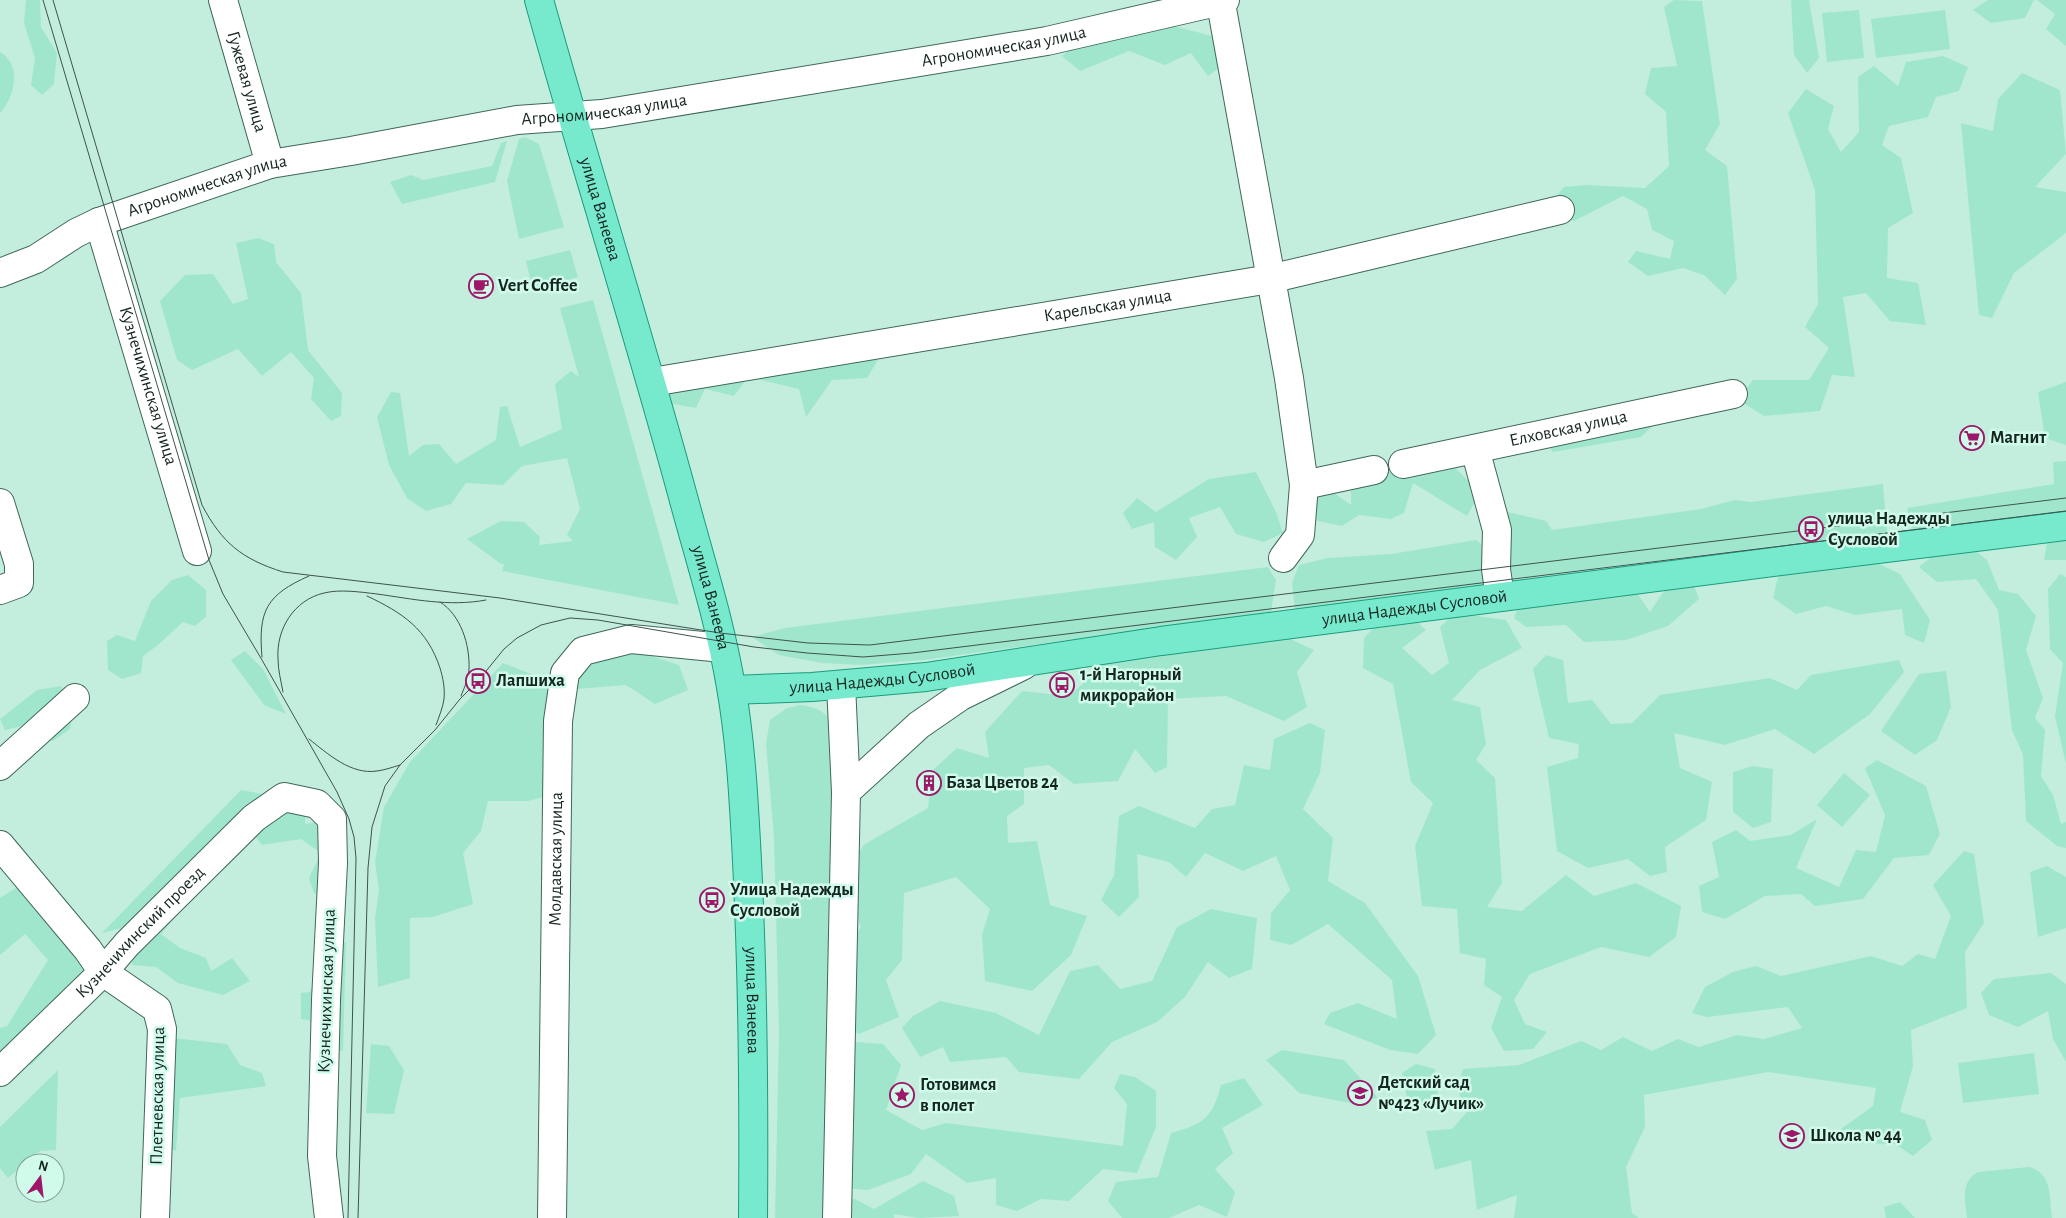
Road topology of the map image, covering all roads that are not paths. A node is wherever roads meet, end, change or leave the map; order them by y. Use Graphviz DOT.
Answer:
graph roads {
  1 [pos="224,0"];
  2 [pos="539,0"];
  3 [pos="1224,0"];
  4 [pos="571,115"];
  5 [pos="270,164"];
  6 [pos="1560,210"];
  7 [pos="99,222"];
  8 [pos="0,273"];
  9 [pos="1270,279"];
  10 [pos="652,382"];
  11 [pos="1733,394"];
  12 [pos="1475,449"];
  13 [pos="1403,464"];
  14 [pos="1374,470"];
  15 [pos="1304,485"];
  16 [pos="0,503"];
  17 [pos="2066,526"];
  18 [pos="197,551"];
  19 [pos="1283,558"];
  20 [pos="9,586"];
  21 [pos="1500,597"];
  22 [pos="724,648"];
  23 [pos="1032,661"];
  24 [pos="841,685"];
  25 [pos="732,690"];
  26 [pos="74,698"];
  27 [pos="0,766"];
  28 [pos="846,792"];
  29 [pos="284,798"];
  30 [pos="0,845"];
  31 [pos="103,972"];
  32 [pos="0,1072"];
  33 [pos="155,1218"];
  34 [pos="329,1218"];
  35 [pos="552,1218"];
  36 [pos="753,1218"];
  37 [pos="837,1218"];
  1 -- 5 [label="street, Гужевая улица"];
  2 -- 4 [label="main road, улица Ванеева"];
  3 -- 4 [label="street, Агрономическая улица"];
  3 -- 9 [label="street"];
  4 -- 5 [label="street, Агрономическая улица"];
  4 -- 10 [label="main road, улица Ванеева"];
  5 -- 7 [label="street, Агрономическая улица"];
  6 -- 9 [label="street, Карельская улица"];
  7 -- 8 [label="street, Агрономическая улица"];
  7 -- 18 [label="street, Кузнечихинская улица"];
  9 -- 10 [label="street, Карельская улица"];
  9 -- 15 [label="street"];
  10 -- 22 [label="main road, улица Ванеева"];
  11 -- 12 [label="street, Елховская улица"];
  12 -- 13 [label="street, Елховская улица"];
  12 -- 21 [label="street"];
  14 -- 15 [label="street"];
  15 -- 19 [label="street"];
  16 -- 20 [label="street"];
  17 -- 21 [label="main road, улица Надежды Сусловой"];
  21 -- 23 [label="main road, улица Надежды Сусловой"];
  22 -- 25 [label="main road, улица Ванеева"];
  22 -- 35 [label="street, Молдавская улица"];
  23 -- 24 [label="main road, улица Надежды Сусловой"];
  23 -- 28 [label="street, улица Надежды Сусловой"];
  24 -- 25 [label="main road, улица Надежды Сусловой"];
  24 -- 28 [label="street"];
  25 -- 36 [label="main road, улица Ванеева"];
  26 -- 27 [label="street"];
  28 -- 37 [label="street"];
  29 -- 31 [label="street, Кузнечихинский проезд"];
  29 -- 34 [label="street, Кузнечихинская улица"];
  30 -- 31 [label="street"];
  31 -- 32 [label="street, Кузнечихинский проезд"];
  31 -- 33 [label="street, Плетневская улица"];
}
